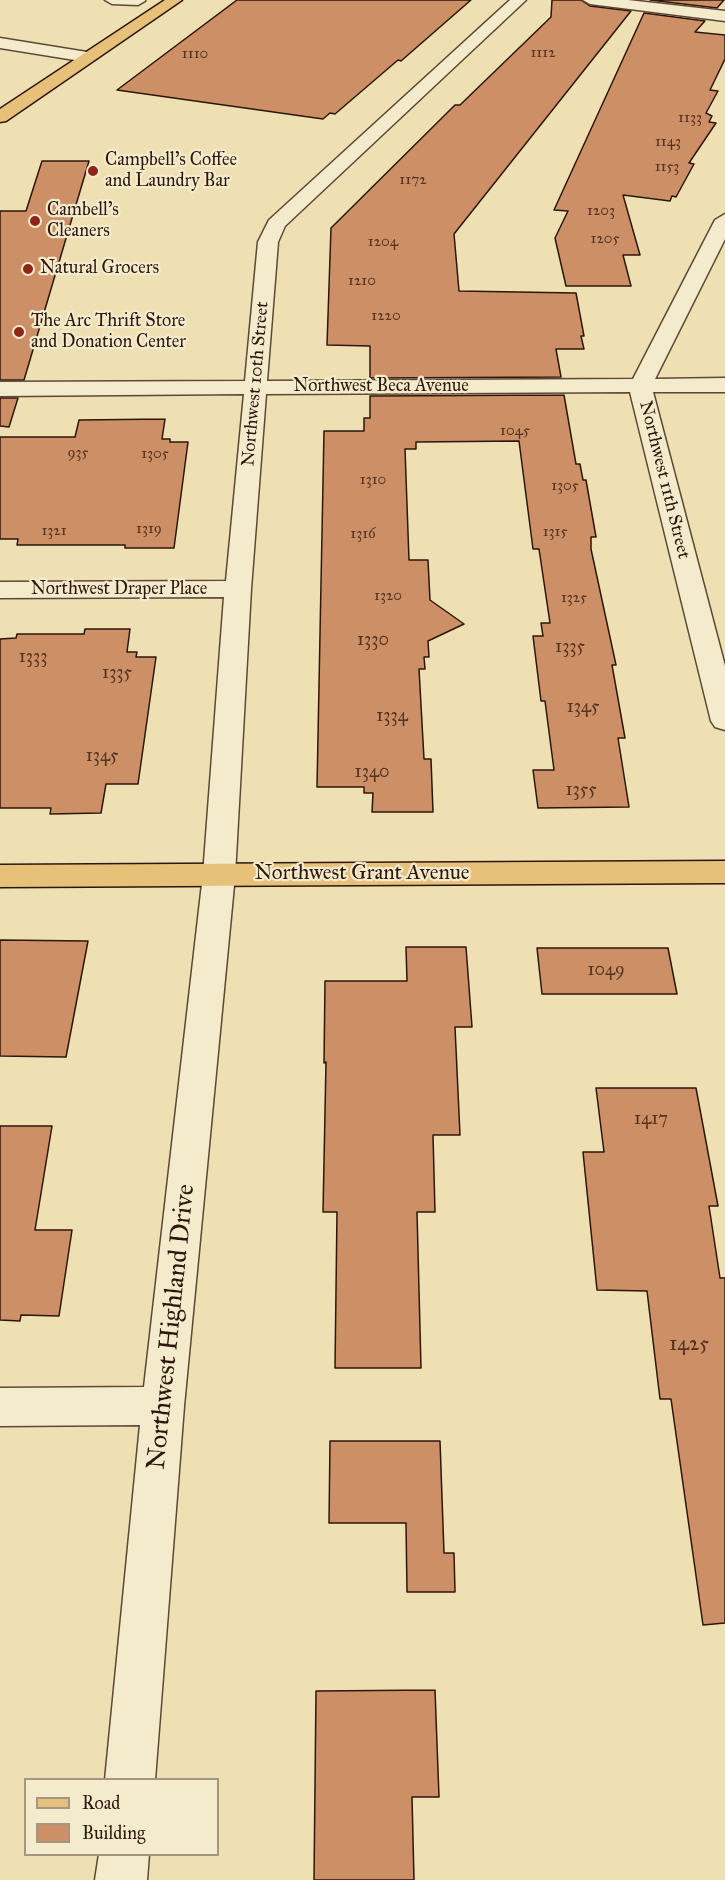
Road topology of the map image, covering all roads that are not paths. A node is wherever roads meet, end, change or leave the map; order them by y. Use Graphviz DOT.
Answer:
graph roads {
  1 [pos="112,0"];
  2 [pos="175,0"];
  3 [pos="519,0"];
  4 [pos="590,0"];
  5 [pos="138,1"];
  6 [pos="725,16"];
  7 [pos="0,42"];
  8 [pos="87,57"];
  9 [pos="0,117"];
  10 [pos="725,220"];
  11 [pos="725,385"];
  12 [pos="640,386"];
  13 [pos="255,388"];
  14 [pos="0,389"];
  15 [pos="238,589"];
  16 [pos="0,590"];
  17 [pos="725,720"];
  18 [pos="725,872"];
  19 [pos="219,875"];
  20 [pos="0,876"];
  21 [pos="164,1406"];
  22 [pos="0,1407"];
  23 [pos="130,1778"];
  24 [pos="124,1856"];
  25 [pos="121,1880"];
  1 -- 5 [label="street"];
  2 -- 8 [label="main road"];
  3 -- 13 [label="street, Northwest 10th Street"];
  4 -- 6 [label="street"];
  7 -- 8 [label="street"];
  8 -- 9 [label="main road"];
  10 -- 12 [label="street, Northwest 11th Street"];
  11 -- 12 [label="street, Northwest Beca Avenue"];
  12 -- 13 [label="street, Northwest Beca Avenue"];
  12 -- 17 [label="street, Northwest 11th Street"];
  13 -- 14 [label="street, Northwest Beca Avenue"];
  13 -- 15 [label="street, Northwest 10th Street"];
  15 -- 16 [label="street, Northwest Draper Place"];
  15 -- 19 [label="street, Northwest 10th Street"];
  18 -- 19 [label="main road, Northwest Grant Avenue"];
  19 -- 20 [label="main road, Northwest Grant Avenue"];
  19 -- 21 [label="street, Northwest Highland Drive"];
  21 -- 22 [label="street"];
  21 -- 23 [label="street, Northwest Highland Drive"];
  24 -- 25 [label="street"];
}
